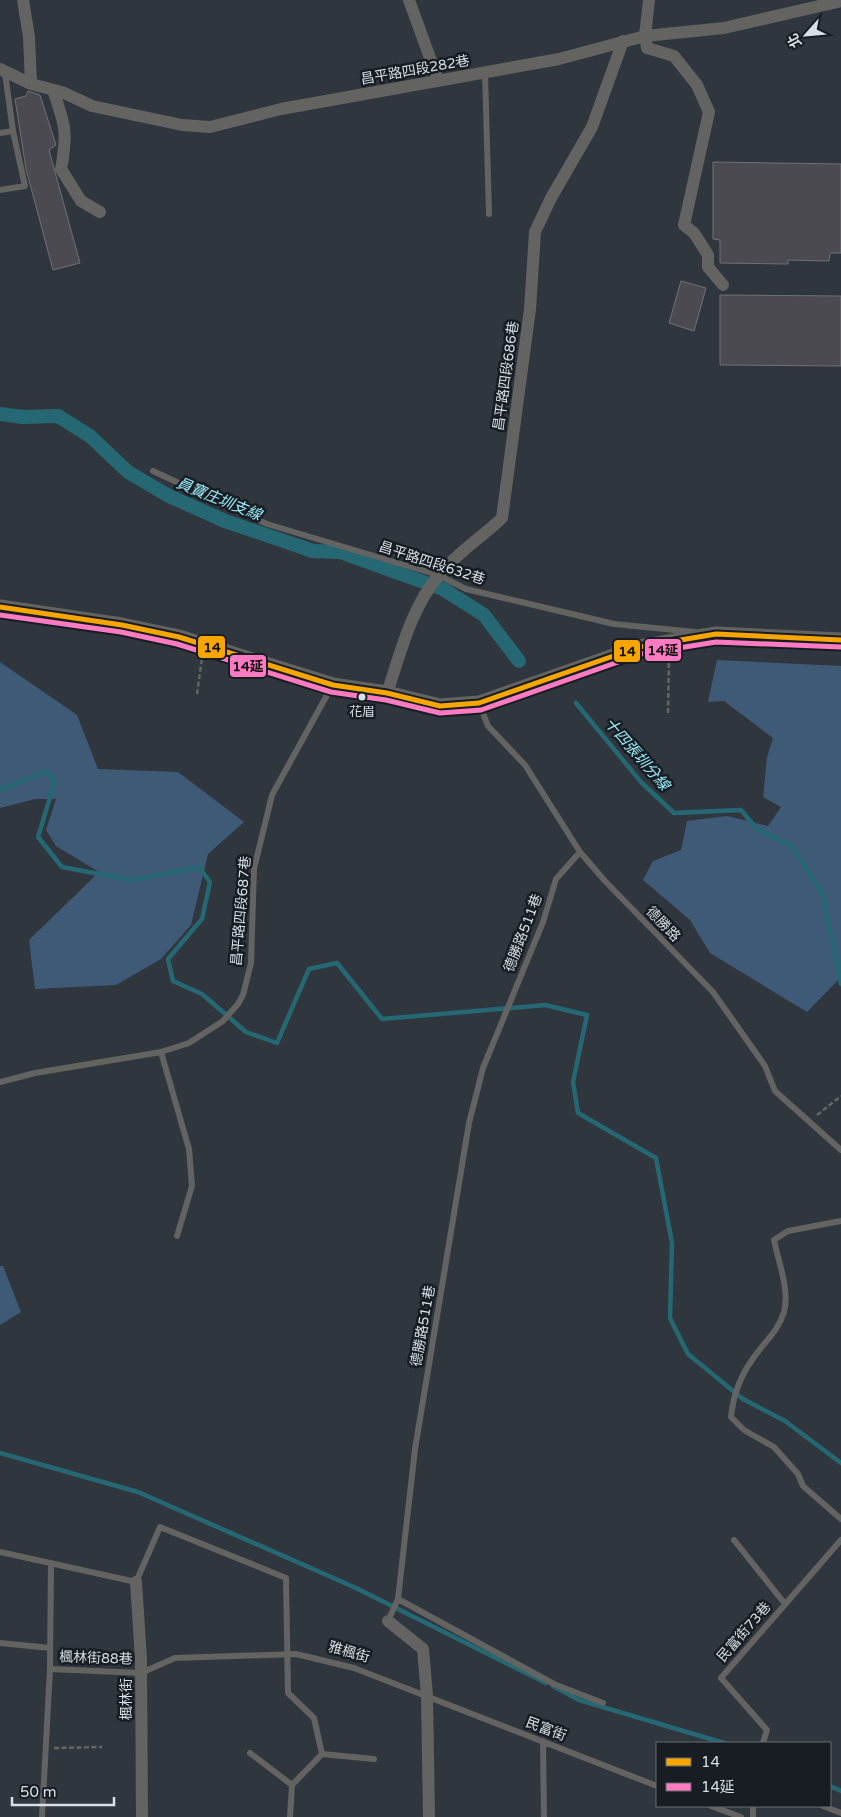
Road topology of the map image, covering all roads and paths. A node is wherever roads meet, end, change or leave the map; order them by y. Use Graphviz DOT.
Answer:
graph roads {
  1 [pos="23,0"];
  2 [pos="409,0"];
  3 [pos="649,0"];
  4 [pos="841,1"];
  5 [pos="645,36"];
  6 [pos="623,41"];
  7 [pos="2,71"];
  8 [pos="485,73"];
  9 [pos="438,80"];
  10 [pos="31,84"];
  11 [pos="53,90"];
  12 [pos="13,131"];
  13 [pos="0,133"];
  14 [pos="0,190"];
  15 [pos="100,212"];
  16 [pos="489,214"];
  17 [pos="723,285"];
  18 [pos="153,471"];
  19 [pos="438,575"];
  20 [pos="0,607"];
  21 [pos="716,634"];
  22 [pos="841,640"];
  23 [pos="669,642"];
  24 [pos="204,644"];
  25 [pos="333,685"];
  26 [pos="197,694"];
  27 [pos="387,694"];
  28 [pos="479,703"];
  29 [pos="668,713"];
  30 [pos="580,852"];
  31 [pos="162,1052"];
  32 [pos="0,1082"];
  33 [pos="841,1096"];
  34 [pos="809,1121"];
  35 [pos="841,1150"];
  36 [pos="841,1221"];
  37 [pos="177,1236"];
  38 [pos="841,1518"];
  39 [pos="734,1540"];
  40 [pos="841,1540"];
  41 [pos="0,1552"];
  42 [pos="51,1563"];
  43 [pos="136,1582"];
  44 [pos="398,1599"];
  45 [pos="785,1604"];
  46 [pos="388,1621"];
  47 [pos="0,1643"];
  48 [pos="50,1648"];
  49 [pos="289,1655"];
  50 [pos="50,1669"];
  51 [pos="141,1673"];
  52 [pos="427,1696"];
  53 [pos="603,1703"];
  54 [pos="543,1741"];
  55 [pos="763,1742"];
  56 [pos="102,1747"];
  57 [pos="46,1748"];
  58 [pos="250,1753"];
  59 [pos="322,1754"];
  60 [pos="374,1759"];
  61 [pos="292,1785"];
  62 [pos="656,1786"];
  63 [pos="714,1807"];
  64 [pos="826,1807"];
  65 [pos="841,1813"];
  66 [pos="42,1817"];
  67 [pos="142,1817"];
  68 [pos="290,1817"];
  69 [pos="429,1817"];
  70 [pos="544,1817"];
  71 [pos="741,1817"];
  1 -- 10 [label="street"];
  2 -- 9 [label="street"];
  3 -- 5 [label="street"];
  4 -- 5 [label="street, 昌平路四段282巷"];
  5 -- 6 [label="street, 昌平路四段282巷"];
  5 -- 17 [label="street"];
  6 -- 8 [label="street, 昌平路四段282巷"];
  6 -- 19 [label="street, 昌平路四段686巷"];
  7 -- 10 [label="street, 昌平路四段282巷"];
  7 -- 12 [label="lane"];
  8 -- 9 [label="street, 昌平路四段282巷"];
  8 -- 16 [label="lane"];
  9 -- 11 [label="street, 昌平路四段282巷"];
  10 -- 11 [label="street, 昌平路四段282巷"];
  11 -- 15 [label="street"];
  12 -- 13 [label="lane"];
  12 -- 14 [label="lane"];
  18 -- 19 [label="lane, 昌平路四段632巷"];
  19 -- 21 [label="lane, 昌平路四段632巷"];
  19 -- 27 [label="street, 昌平路四段686巷"];
  20 -- 24 [label="street"];
  21 -- 22 [label="street"];
  21 -- 23 [label="street"];
  23 -- 28 [label="street"];
  23 -- 29 [label="path"];
  24 -- 25 [label="street"];
  24 -- 26 [label="path"];
  25 -- 27 [label="street"];
  25 -- 31 [label="lane, 昌平路四段687巷"];
  27 -- 28 [label="street"];
  28 -- 30 [label="lane, 德勝路"];
  30 -- 34 [label="lane, 德勝路"];
  30 -- 44 [label="lane, 德勝路511巷"];
  31 -- 32 [label="lane"];
  31 -- 37 [label="lane"];
  33 -- 34 [label="path"];
  34 -- 35 [label="lane, 德勝路"];
  36 -- 38 [label="lane"];
  39 -- 45 [label="lane"];
  40 -- 45 [label="lane, 民富街73巷"];
  41 -- 42 [label="lane"];
  42 -- 43 [label="lane"];
  42 -- 48 [label="lane"];
  43 -- 49 [label="lane"];
  43 -- 51 [label="street, 楓林街"];
  44 -- 46 [label="lane, 德勝路511巷"];
  44 -- 53 [label="lane"];
  45 -- 55 [label="lane, 民富街73巷"];
  46 -- 52 [label="street"];
  47 -- 48 [label="lane"];
  48 -- 50 [label="lane"];
  49 -- 51 [label="lane, 雅楓街"];
  49 -- 52 [label="lane, 雅楓街"];
  49 -- 59 [label="lane"];
  50 -- 51 [label="lane, 楓林街88巷"];
  50 -- 57 [label="lane"];
  51 -- 67 [label="street, 楓林街"];
  52 -- 54 [label="lane, 民富街"];
  52 -- 69 [label="street"];
  54 -- 62 [label="lane, 民富街"];
  54 -- 70 [label="lane"];
  56 -- 57 [label="path"];
  57 -- 66 [label="lane"];
  58 -- 61 [label="lane"];
  59 -- 60 [label="lane"];
  59 -- 61 [label="lane"];
  61 -- 68 [label="lane"];
  63 -- 71 [label="lane"];
  64 -- 65 [label="lane"];
}
